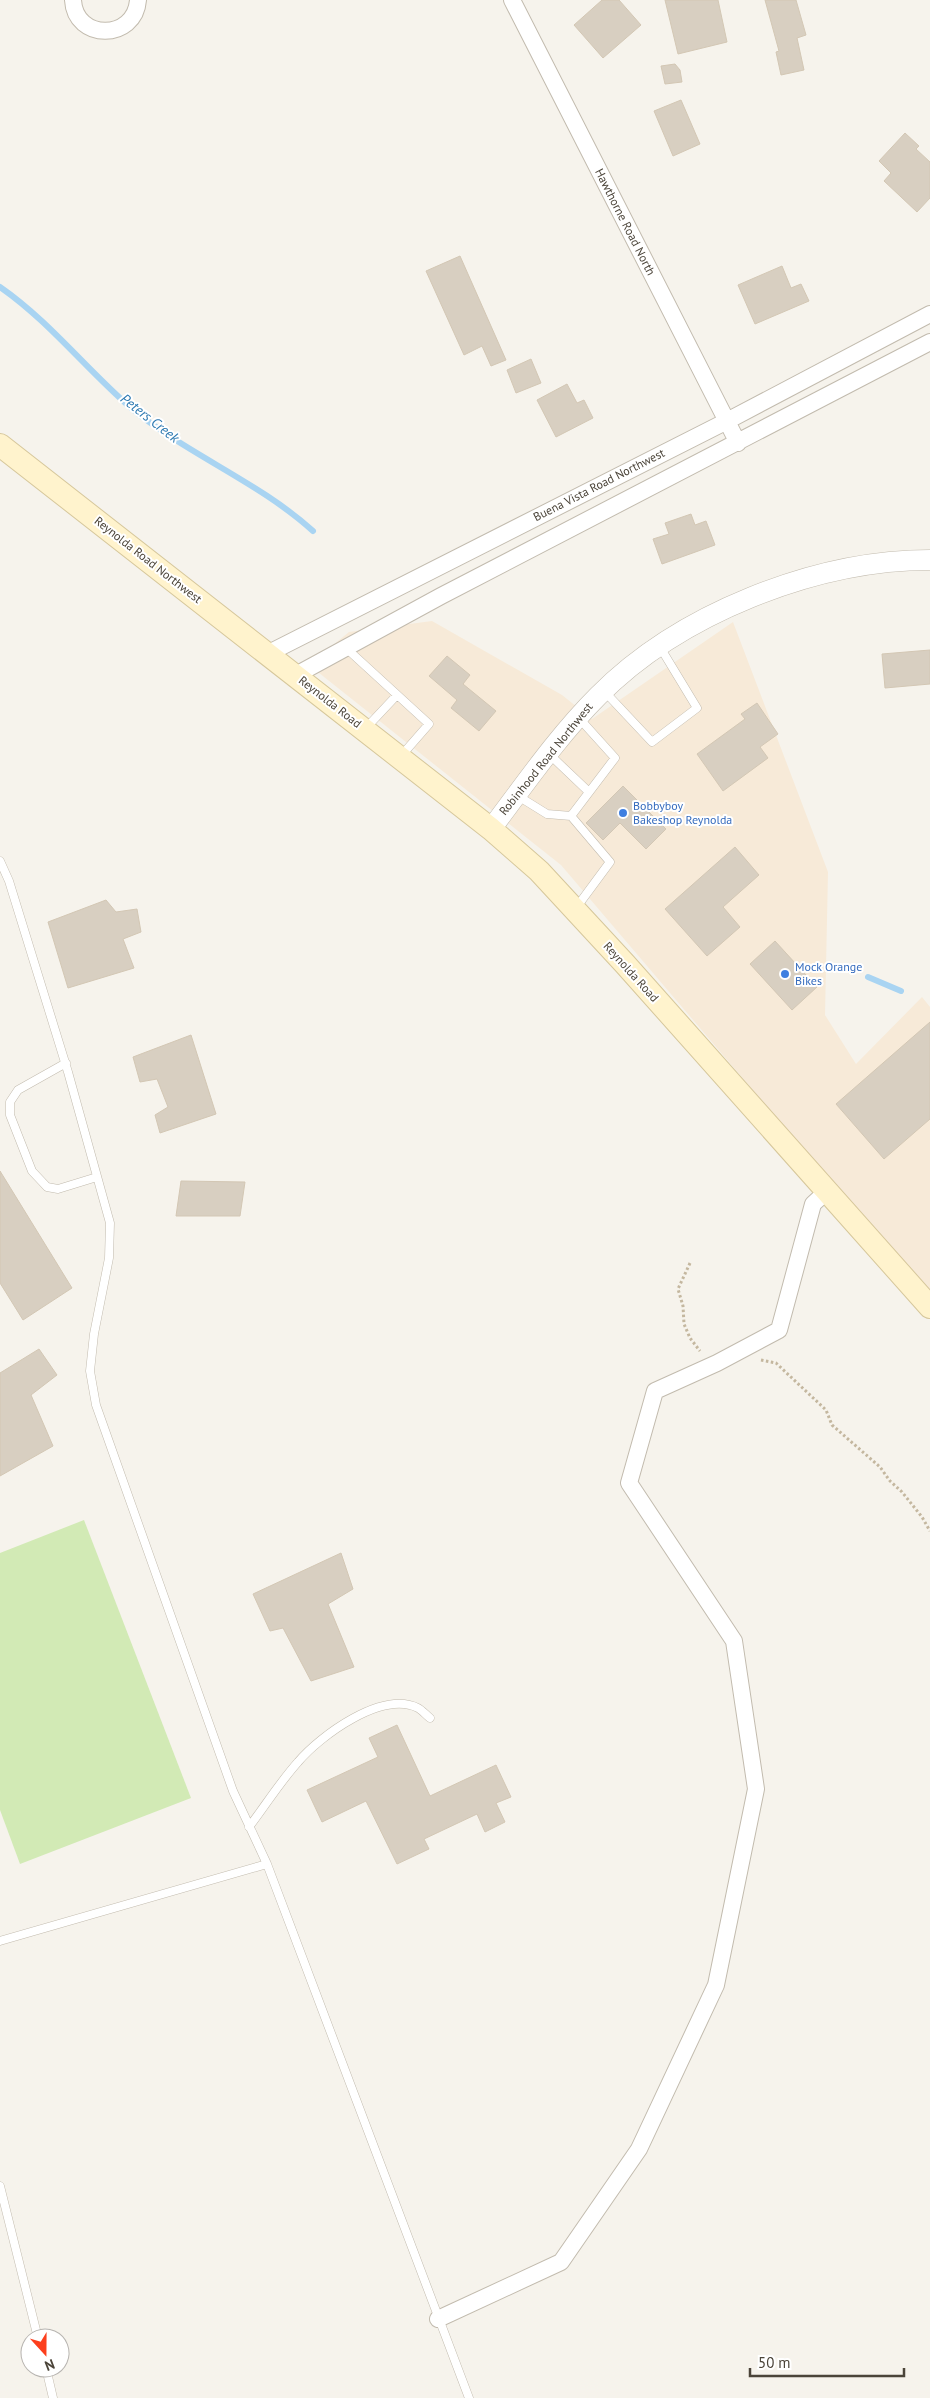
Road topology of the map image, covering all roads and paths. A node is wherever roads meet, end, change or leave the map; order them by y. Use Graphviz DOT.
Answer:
graph roads {
  1 [pos="73,0"];
  2 [pos="138,0"];
  3 [pos="512,0"];
  4 [pos="930,314"];
  5 [pos="930,342"];
  6 [pos="727,421"];
  7 [pos="738,443"];
  8 [pos="0,445"];
  9 [pos="930,560"];
  10 [pos="660,647"];
  11 [pos="346,648"];
  12 [pos="267,654"];
  13 [pos="296,675"];
  14 [pos="604,691"];
  15 [pos="397,695"];
  16 [pos="578,717"];
  17 [pos="365,730"];
  18 [pos="548,754"];
  19 [pos="400,757"];
  20 [pos="589,792"];
  21 [pos="516,796"];
  22 [pos="571,816"];
  23 [pos="491,828"];
  24 [pos="0,861"];
  25 [pos="574,909"];
  26 [pos="66,1063"];
  27 [pos="97,1177"];
  28 [pos="827,1191"];
  29 [pos="690,1262"];
  30 [pos="930,1307"];
  31 [pos="756,1360"];
  32 [pos="717,1363"];
  33 [pos="930,1531"];
  34 [pos="430,1718"];
  35 [pos="250,1827"];
  36 [pos="266,1864"];
  37 [pos="0,1942"];
  38 [pos="0,2186"];
  39 [pos="438,2319"];
  40 [pos="36,2328"];
  41 [pos="49,2378"];
  42 [pos="54,2398"];
  43 [pos="469,2398"];
  1 -- 2 [label="street"];
  3 -- 6 [label="street, Hawthorne Road North"];
  4 -- 6 [label="street, Buena Vista Road Northwest"];
  5 -- 7 [label="street"];
  6 -- 7 [label="street, Hawthorne Road North"];
  6 -- 12 [label="street, Buena Vista Road Northwest"];
  7 -- 11 [label="street"];
  8 -- 12 [label="main road, Reynolda Road Northwest"];
  9 -- 10 [label="street, Robinhood Road Northwest"];
  10 -- 14 [label="street, Robinhood Road Northwest"];
  10 -- 14 [label="lane"];
  11 -- 13 [label="street"];
  11 -- 15 [label="lane"];
  12 -- 13 [label="main road, Reynolda Road Northwest"];
  13 -- 17 [label="main road, Reynolda Road"];
  14 -- 16 [label="street, Robinhood Road Northwest"];
  15 -- 17 [label="lane"];
  15 -- 19 [label="lane"];
  16 -- 18 [label="street, Robinhood Road Northwest"];
  16 -- 20 [label="lane"];
  17 -- 19 [label="main road, Reynolda Road"];
  18 -- 20 [label="lane"];
  18 -- 21 [label="street, Robinhood Road Northwest"];
  19 -- 23 [label="main road, Reynolda Road"];
  20 -- 22 [label="lane"];
  21 -- 22 [label="lane"];
  21 -- 23 [label="street, Robinhood Road Northwest"];
  22 -- 25 [label="lane"];
  23 -- 25 [label="main road, Reynolda Road"];
  24 -- 26 [label="lane"];
  25 -- 28 [label="main road, Reynolda Road"];
  26 -- 27 [label="lane"];
  26 -- 27 [label="lane"];
  27 -- 35 [label="lane"];
  28 -- 30 [label="main road, Reynolda Road"];
  28 -- 32 [label="street"];
  29 -- 32 [label="path"];
  31 -- 33 [label="path"];
  32 -- 39 [label="street"];
  34 -- 35 [label="lane"];
  35 -- 36 [label="lane"];
  36 -- 37 [label="lane"];
  36 -- 39 [label="lane"];
  38 -- 40 [label="lane"];
  39 -- 43 [label="lane"];
  41 -- 42 [label="lane"];
}
